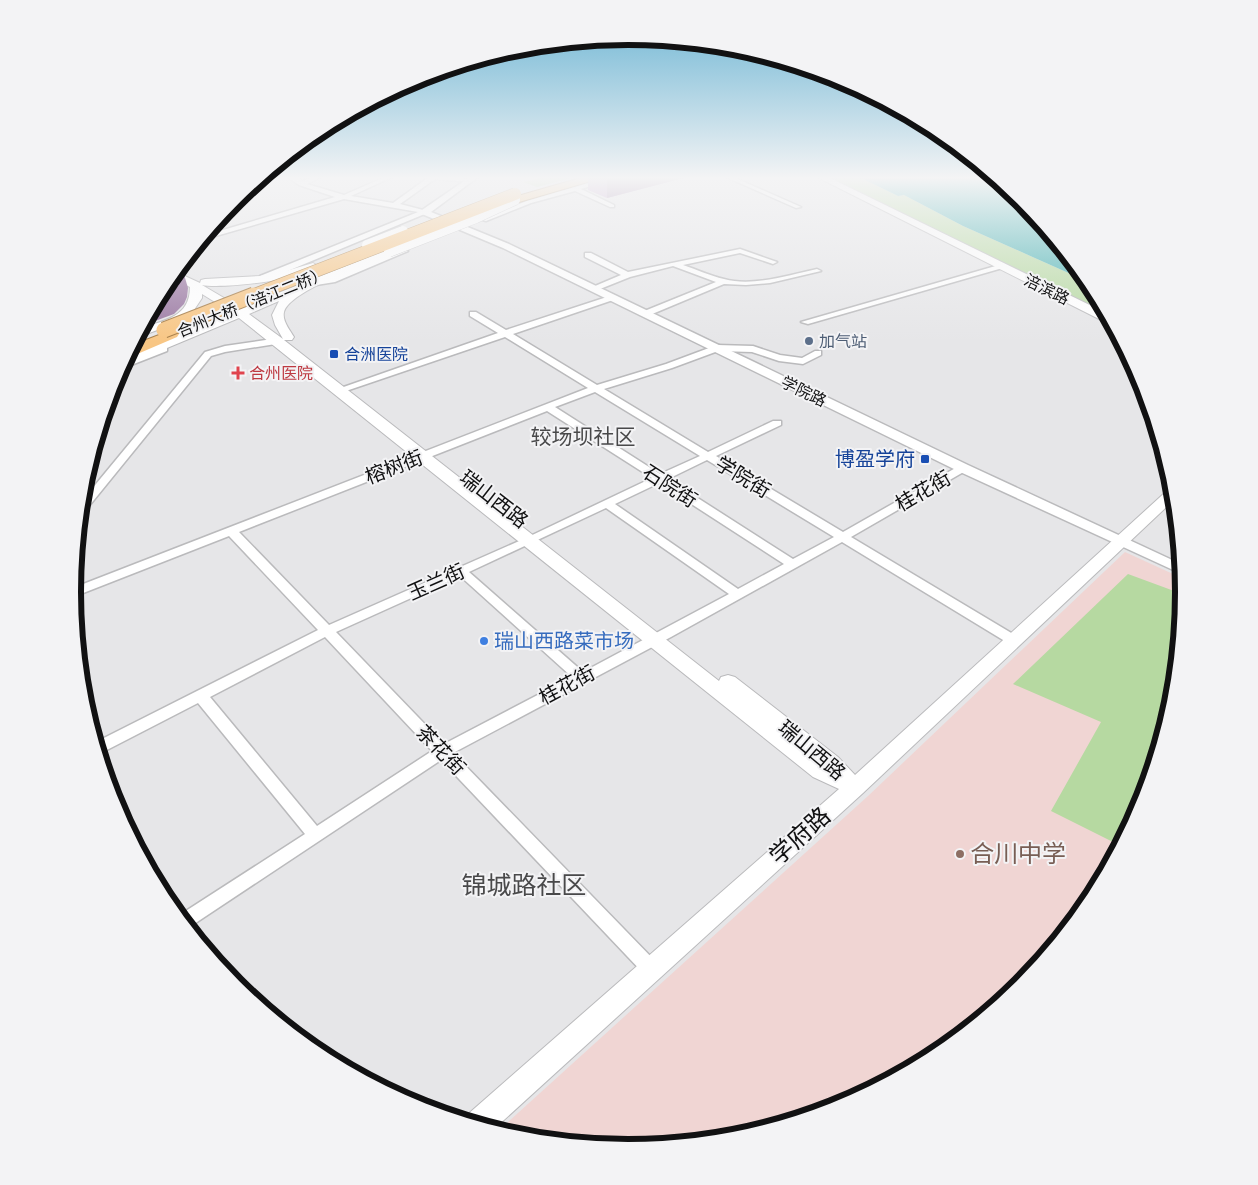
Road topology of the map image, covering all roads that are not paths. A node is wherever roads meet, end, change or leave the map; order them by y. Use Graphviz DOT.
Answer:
graph roads {
  1 [pos="376,232"];
  2 [pos="400,232"];
  3 [pos="426,232"];
  4 [pos="434,232"];
  5 [pos="449,232"];
  6 [pos="474,232"];
  7 [pos="933,232"];
  8 [pos="588,255"];
  9 [pos="773,262"];
  10 [pos="674,264"];
  11 [pos="1002,267"];
  12 [pos="816,271"];
  13 [pos="184,274"];
  14 [pos="292,274"];
  15 [pos="627,275"];
  16 [pos="182,277"];
  17 [pos="263,278"];
  18 [pos="723,282"];
  19 [pos="200,283"];
  20 [pos="310,284"];
  21 [pos="592,289"];
  22 [pos="610,298"];
  23 [pos="236,305"];
  24 [pos="473,314"];
  25 [pos="645,314"];
  26 [pos="1100,315"];
  27 [pos="184,316"];
  28 [pos="805,322"];
  29 [pos="259,326"];
  30 [pos="198,329"];
  31 [pos="149,330"];
  32 [pos="168,332"];
  33 [pos="505,334"];
  34 [pos="144,339"];
  35 [pos="283,339"];
  36 [pos="140,347"];
  37 [pos="717,348"];
  38 [pos="818,353"];
  39 [pos="135,356"];
  40 [pos="133,361"];
  41 [pos="345,388"];
  42 [pos="596,388"];
  43 [pos="548,407"];
  44 [pos="777,424"];
  45 [pos="429,454"];
  46 [pos="708,456"];
  47 [pos="963,468"];
  48 [pos="660,479"];
  49 [pos="1168,497"];
  50 [pos="90,498"];
  51 [pos="608,504"];
  52 [pos="232,531"];
  53 [pos="841,536"];
  54 [pos="535,538"];
  55 [pos="1119,542"];
  56 [pos="793,564"];
  57 [pos="1175,568"];
  58 [pos="461,571"];
  59 [pos="81,590"];
  60 [pos="738,595"];
  61 [pos="327,631"];
  62 [pos="660,637"];
  63 [pos="1013,640"];
  64 [pos="581,678"];
  65 [pos="200,696"];
  66 [pos="104,745"];
  67 [pos="443,751"];
  68 [pos="855,787"];
  69 [pos="316,836"];
  70 [pos="189,918"];
  71 [pos="651,969"];
  72 [pos="483,1120"];
  1 -- 17 [label="street"];
  2 -- 14 [label="main road, bridge"];
  3 -- 32 [label="highway, 合州大桥（涪江二桥）, bridge"];
  4 -- 20 [label="main road, bridge"];
  5 -- 20 [label="street"];
  6 -- 21 [label="street, 学院路"];
  7 -- 11 [label="main road, 涪滨路"];
  8 -- 15 [label="street"];
  9 -- 10 [label="street"];
  10 -- 15 [label="street"];
  10 -- 18 [label="street"];
  11 -- 26 [label="main road, 涪滨路"];
  11 -- 28 [label="street"];
  12 -- 18 [label="street"];
  13 -- 19 [label="main road"];
  14 -- 17 [label="main road"];
  14 -- 23 [label="main road"];
  15 -- 21 [label="street"];
  16 -- 19 [label="main road"];
  17 -- 19 [label="main road"];
  18 -- 25 [label="street"];
  19 -- 23 [label="main road"];
  19 -- 27 [label="main road"];
  20 -- 23 [label="main road"];
  20 -- 35 [label="main road"];
  21 -- 22 [label="street, 学院路"];
  22 -- 25 [label="street, 学院路"];
  22 -- 33 [label="street"];
  23 -- 27 [label="main road"];
  23 -- 29 [label="main road, 瑞山西路"];
  23 -- 30 [label="main road"];
  23 -- 35 [label="main road, 瑞山西路"];
  24 -- 33 [label="street, 学院街"];
  25 -- 37 [label="street, 学院路"];
  27 -- 31 [label="main road"];
  29 -- 30 [label="main road"];
  29 -- 35 [label="main road, 瑞山西路"];
  30 -- 39 [label="main road"];
  30 -- 40 [label="street"];
  32 -- 34 [label="highway, 合州大桥（涪江二桥）"];
  32 -- 36 [label="highway, 合州大桥（涪江二桥）"];
  33 -- 41 [label="street"];
  33 -- 42 [label="street, 学院街"];
  35 -- 41 [label="main road, 瑞山西路"];
  35 -- 50 [label="street"];
  37 -- 38 [label="street"];
  37 -- 42 [label="street, 榕树街"];
  37 -- 47 [label="street, 学院路"];
  41 -- 45 [label="main road, 瑞山西路"];
  42 -- 43 [label="street, 榕树街"];
  42 -- 46 [label="street, 学院街"];
  43 -- 45 [label="street, 榕树街"];
  43 -- 48 [label="street, 石院街"];
  44 -- 46 [label="street, 玉兰街"];
  45 -- 52 [label="street, 榕树街"];
  45 -- 54 [label="main road, 瑞山西路"];
  46 -- 48 [label="street, 玉兰街"];
  46 -- 53 [label="street, 学院街"];
  47 -- 53 [label="street, 桂花街"];
  47 -- 55 [label="street, 学院路"];
  48 -- 51 [label="street, 玉兰街"];
  48 -- 56 [label="street, 石院街"];
  49 -- 55 [label="main road, 学府路"];
  51 -- 54 [label="street, 玉兰街"];
  51 -- 60 [label="street"];
  52 -- 59 [label="street, 榕树街"];
  52 -- 61 [label="street, 茶花街"];
  53 -- 56 [label="street, 桂花街"];
  53 -- 63 [label="street, 学院街"];
  54 -- 58 [label="street, 玉兰街"];
  54 -- 62 [label="main road, 瑞山西路"];
  55 -- 57 [label="street, 学院路"];
  55 -- 63 [label="main road, 学府路"];
  56 -- 60 [label="street, 桂花街"];
  58 -- 61 [label="street, 玉兰街"];
  58 -- 64 [label="street"];
  60 -- 62 [label="street, 桂花街"];
  61 -- 65 [label="street, 玉兰街"];
  61 -- 67 [label="street, 茶花街"];
  62 -- 64 [label="street, 桂花街"];
  62 -- 68 [label="main road, 瑞山西路"];
  63 -- 68 [label="main road, 学府路"];
  64 -- 67 [label="street, 桂花街"];
  65 -- 66 [label="street, 玉兰街"];
  65 -- 69 [label="street"];
  67 -- 69 [label="street, 桂花街"];
  67 -- 71 [label="street, 茶花街"];
  68 -- 71 [label="main road, 学府路"];
  69 -- 70 [label="street, 桂花街"];
  71 -- 72 [label="main road, 学府路"];
}
